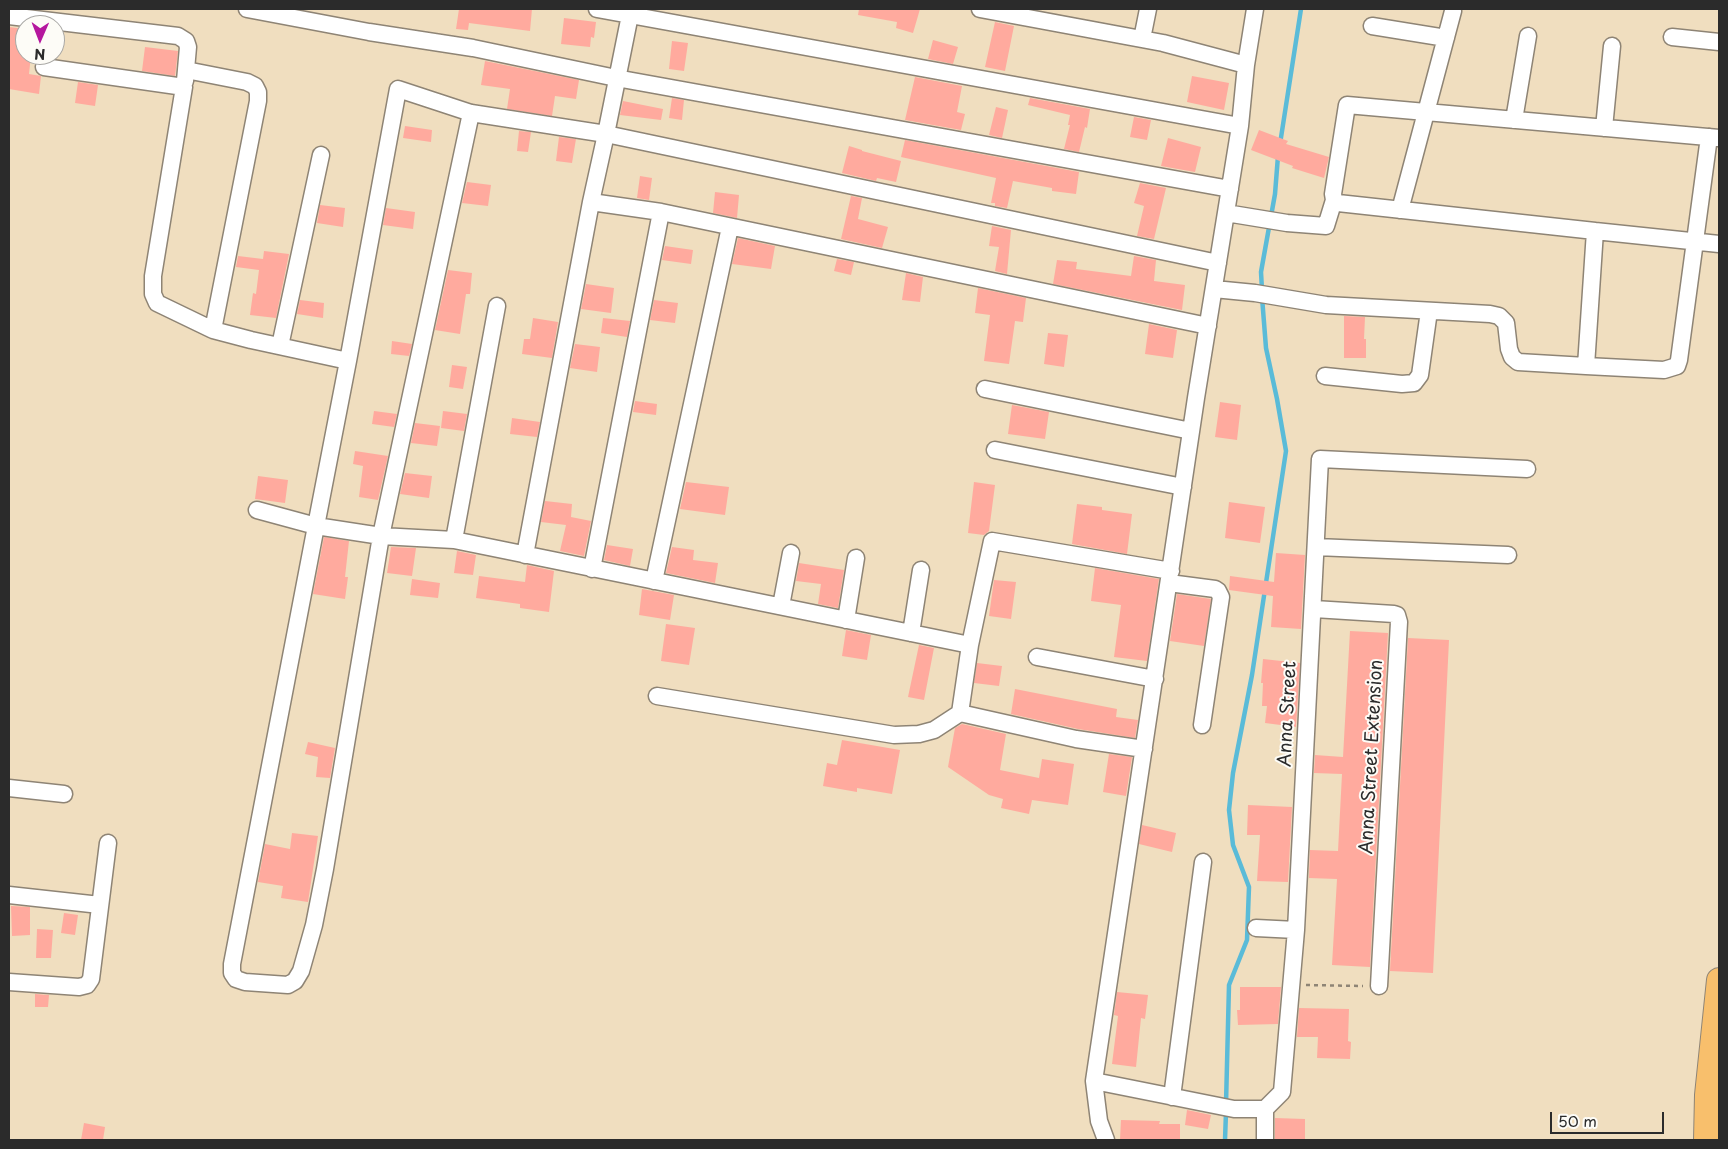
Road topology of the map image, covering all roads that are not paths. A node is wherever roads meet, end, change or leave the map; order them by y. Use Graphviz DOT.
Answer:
graph roads {
  1 [pos="247,9"];
  2 [pos="597,9"];
  3 [pos="980,9"];
  4 [pos="1148,9"];
  5 [pos="1255,9"];
  6 [pos="1009,11"];
  7 [pos="1453,11"];
  8 [pos="631,12"];
  9 [pos="9,16"];
  10 [pos="1372,26"];
  11 [pos="1528,36"];
  12 [pos="1672,37"];
  13 [pos="1446,38"];
  14 [pos="1142,39"];
  15 [pos="1719,42"];
  16 [pos="1612,46"];
  17 [pos="1246,65"];
  18 [pos="44,67"];
  19 [pos="186,70"];
  20 [pos="616,78"];
  21 [pos="184,87"];
  22 [pos="1425,112"];
  23 [pos="471,113"];
  24 [pos="1514,120"];
  25 [pos="1240,126"];
  26 [pos="1604,128"];
  27 [pos="606,134"];
  28 [pos="1714,138"];
  29 [pos="321,155"];
  30 [pos="1230,190"];
  31 [pos="1334,200"];
  32 [pos="592,202"];
  33 [pos="1400,210"];
  34 [pos="661,212"];
  35 [pos="1226,213"];
  36 [pos="730,227"];
  37 [pos="1595,231"];
  38 [pos="1695,241"];
  39 [pos="1719,244"];
  40 [pos="1218,263"];
  41 [pos="1214,289"];
  42 [pos="497,306"];
  43 [pos="1429,311"];
  44 [pos="1208,326"];
  45 [pos="212,330"];
  46 [pos="280,346"];
  47 [pos="348,361"];
  48 [pos="1586,366"];
  49 [pos="1325,376"];
  50 [pos="985,389"];
  51 [pos="1191,431"];
  52 [pos="995,450"];
  53 [pos="1527,468"];
  54 [pos="1183,486"];
  55 [pos="257,510"];
  56 [pos="316,526"];
  57 [pos="381,536"];
  58 [pos="454,540"];
  59 [pos="1316,547"];
  60 [pos="791,553"];
  61 [pos="525,555"];
  62 [pos="1508,555"];
  63 [pos="856,558"];
  64 [pos="592,569"];
  65 [pos="921,570"];
  66 [pos="1170,577"];
  67 [pos="654,580"];
  68 [pos="781,606"];
  69 [pos="1314,609"];
  70 [pos="846,620"];
  71 [pos="911,633"];
  72 [pos="970,645"];
  73 [pos="1037,657"];
  74 [pos="1155,679"];
  75 [pos="657,696"];
  76 [pos="960,713"];
  77 [pos="1202,725"];
  78 [pos="1144,749"];
  79 [pos="9,788"];
  80 [pos="64,794"];
  81 [pos="108,843"];
  82 [pos="1203,862"];
  83 [pos="9,896"];
  84 [pos="100,905"];
  85 [pos="1256,928"];
  86 [pos="1296,930"];
  87 [pos="1719,980"];
  88 [pos="9,982"];
  89 [pos="1379,986"];
  90 [pos="1094,1082"];
  91 [pos="1172,1097"];
  92 [pos="1266,1109"];
  93 [pos="1106,1140"];
  94 [pos="1265,1140"];
  95 [pos="1706,1140"];
  1 -- 20 [label="street"];
  2 -- 8 [label="street"];
  3 -- 6 [label="street"];
  4 -- 14 [label="street"];
  5 -- 17 [label="street"];
  6 -- 14 [label="street"];
  7 -- 13 [label="street"];
  8 -- 20 [label="street"];
  8 -- 25 [label="street"];
  9 -- 19 [label="street"];
  10 -- 13 [label="street"];
  11 -- 24 [label="street"];
  12 -- 15 [label="street"];
  13 -- 22 [label="street"];
  14 -- 17 [label="street"];
  16 -- 26 [label="street"];
  17 -- 25 [label="street"];
  18 -- 21 [label="street"];
  19 -- 21 [label="street"];
  19 -- 45 [label="street"];
  20 -- 27 [label="street"];
  20 -- 30 [label="street"];
  21 -- 45 [label="street"];
  22 -- 24 [label="street"];
  22 -- 31 [label="street"];
  22 -- 33 [label="street"];
  23 -- 27 [label="street"];
  23 -- 47 [label="street"];
  23 -- 57 [label="street"];
  24 -- 26 [label="street"];
  25 -- 30 [label="street"];
  26 -- 28 [label="street"];
  27 -- 32 [label="street"];
  27 -- 40 [label="street"];
  28 -- 38 [label="street"];
  29 -- 46 [label="street"];
  30 -- 35 [label="street"];
  31 -- 33 [label="street"];
  31 -- 35 [label="street"];
  32 -- 34 [label="street"];
  32 -- 61 [label="street"];
  33 -- 37 [label="street"];
  34 -- 36 [label="street"];
  34 -- 64 [label="street"];
  35 -- 40 [label="street"];
  36 -- 44 [label="street"];
  36 -- 67 [label="street"];
  37 -- 38 [label="street"];
  37 -- 48 [label="street"];
  38 -- 39 [label="street"];
  38 -- 48 [label="street"];
  40 -- 41 [label="street"];
  41 -- 43 [label="street"];
  41 -- 44 [label="street"];
  42 -- 58 [label="street"];
  43 -- 48 [label="street"];
  43 -- 49 [label="street"];
  44 -- 51 [label="street"];
  45 -- 46 [label="street"];
  46 -- 47 [label="street"];
  47 -- 56 [label="street"];
  50 -- 51 [label="street"];
  51 -- 54 [label="street"];
  52 -- 54 [label="street"];
  53 -- 59 [label="street, Anna Street"];
  54 -- 66 [label="street"];
  55 -- 56 [label="street"];
  56 -- 57 [label="street"];
  56 -- 57 [label="street"];
  57 -- 58 [label="street"];
  58 -- 61 [label="street"];
  59 -- 62 [label="street"];
  59 -- 69 [label="street, Anna Street"];
  60 -- 68 [label="street"];
  61 -- 64 [label="street"];
  63 -- 70 [label="street"];
  64 -- 67 [label="street"];
  65 -- 71 [label="street"];
  66 -- 72 [label="street"];
  66 -- 74 [label="street"];
  66 -- 77 [label="street"];
  67 -- 68 [label="street"];
  68 -- 70 [label="street"];
  69 -- 86 [label="street, Anna Street"];
  69 -- 89 [label="street, Anna Street Extension"];
  70 -- 71 [label="street"];
  71 -- 72 [label="street"];
  72 -- 76 [label="street"];
  73 -- 74 [label="street"];
  74 -- 78 [label="street"];
  75 -- 76 [label="street"];
  76 -- 78 [label="street"];
  78 -- 90 [label="street"];
  79 -- 80 [label="street"];
  81 -- 84 [label="street"];
  82 -- 91 [label="street"];
  83 -- 84 [label="street"];
  84 -- 88 [label="street"];
  85 -- 86 [label="street"];
  86 -- 92 [label="street, Anna Street"];
  87 -- 95 [label="highway"];
  90 -- 91 [label="street"];
  90 -- 93 [label="street"];
  91 -- 92 [label="street"];
  92 -- 94 [label="street"];
}
